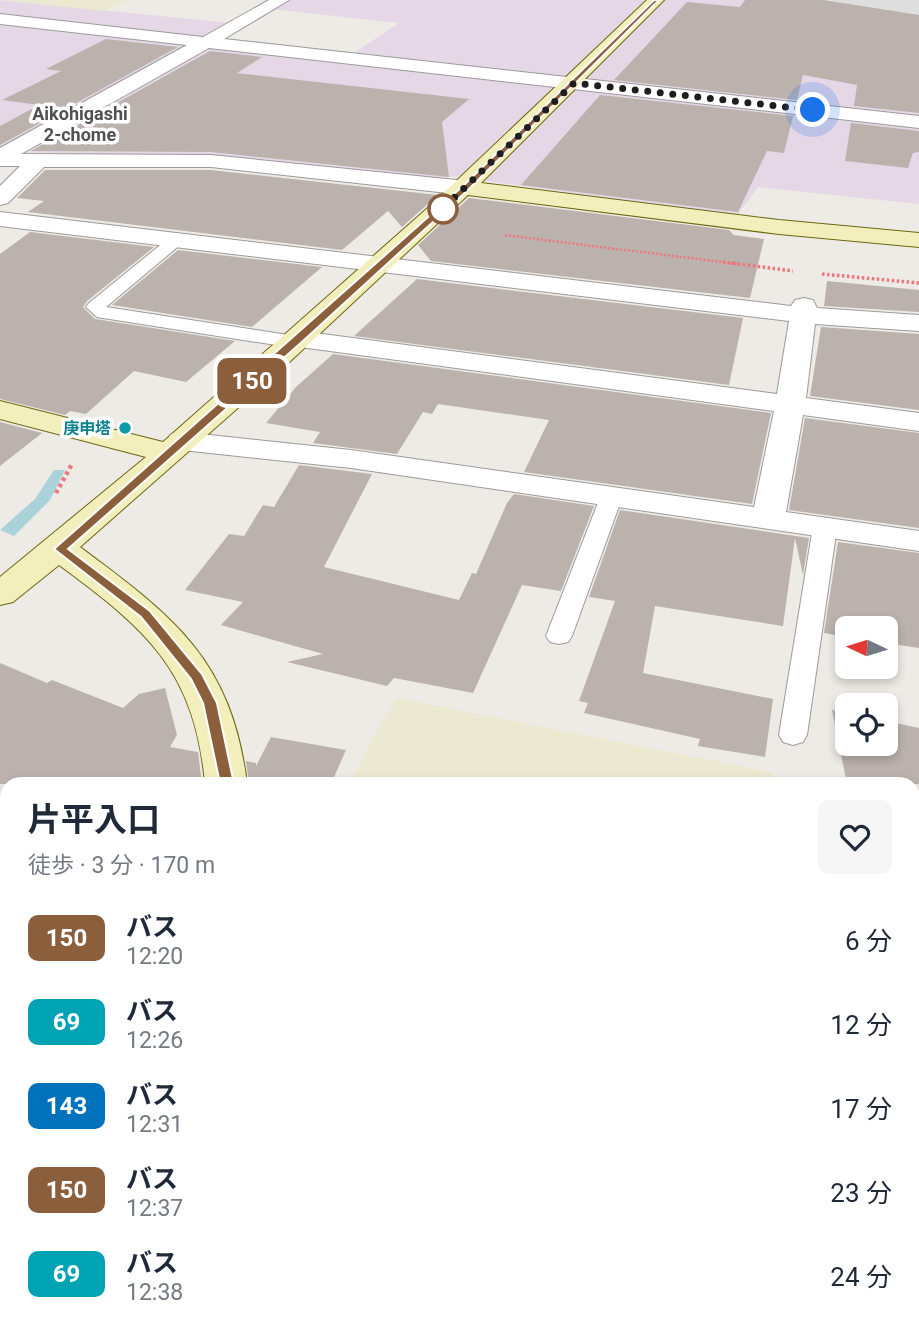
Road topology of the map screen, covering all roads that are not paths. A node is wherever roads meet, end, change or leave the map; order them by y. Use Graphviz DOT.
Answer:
graph roads {
  1 [pos="281,0"];
  2 [pos="656,0"];
  3 [pos="0,19"];
  4 [pos="205,42"];
  5 [pos="574,83"];
  6 [pos="919,122"];
  7 [pos="0,159"];
  8 [pos="38,160"];
  9 [pos="466,188"];
  10 [pos="0,198"];
  11 [pos="0,219"];
  12 [pos="919,240"];
  13 [pos="175,241"];
  14 [pos="380,266"];
  15 [pos="803,310"];
  16 [pos="919,323"];
  17 [pos="298,340"];
  18 [pos="790,406"];
  19 [pos="0,410"];
  20 [pos="919,422"];
  21 [pos="175,447"];
  22 [pos="612,495"];
  23 [pos="768,518"];
  24 [pos="825,527"];
  25 [pos="919,541"];
  26 [pos="60,549"];
  27 [pos="0,594"];
  28 [pos="559,636"];
  29 [pos="793,735"];
  30 [pos="225,777"];
  1 -- 4 [label="street"];
  2 -- 5 [label="main road"];
  3 -- 4 [label="street"];
  4 -- 5 [label="street"];
  4 -- 7 [label="street"];
  5 -- 6 [label="street"];
  5 -- 9 [label="main road"];
  7 -- 8 [label="street"];
  8 -- 9 [label="street"];
  8 -- 10 [label="street"];
  9 -- 12 [label="main road"];
  9 -- 14 [label="main road"];
  11 -- 13 [label="street"];
  13 -- 14 [label="street"];
  13 -- 17 [label="lane"];
  14 -- 15 [label="street"];
  14 -- 17 [label="main road"];
  15 -- 16 [label="street"];
  15 -- 18 [label="street"];
  17 -- 18 [label="street"];
  17 -- 21 [label="main road"];
  18 -- 20 [label="street"];
  18 -- 23 [label="street"];
  19 -- 21 [label="main road"];
  21 -- 22 [label="street"];
  21 -- 26 [label="main road"];
  22 -- 23 [label="street"];
  22 -- 28 [label="lane"];
  23 -- 24 [label="street"];
  24 -- 25 [label="street"];
  24 -- 29 [label="lane"];
  26 -- 27 [label="main road"];
  26 -- 30 [label="main road"];
}
